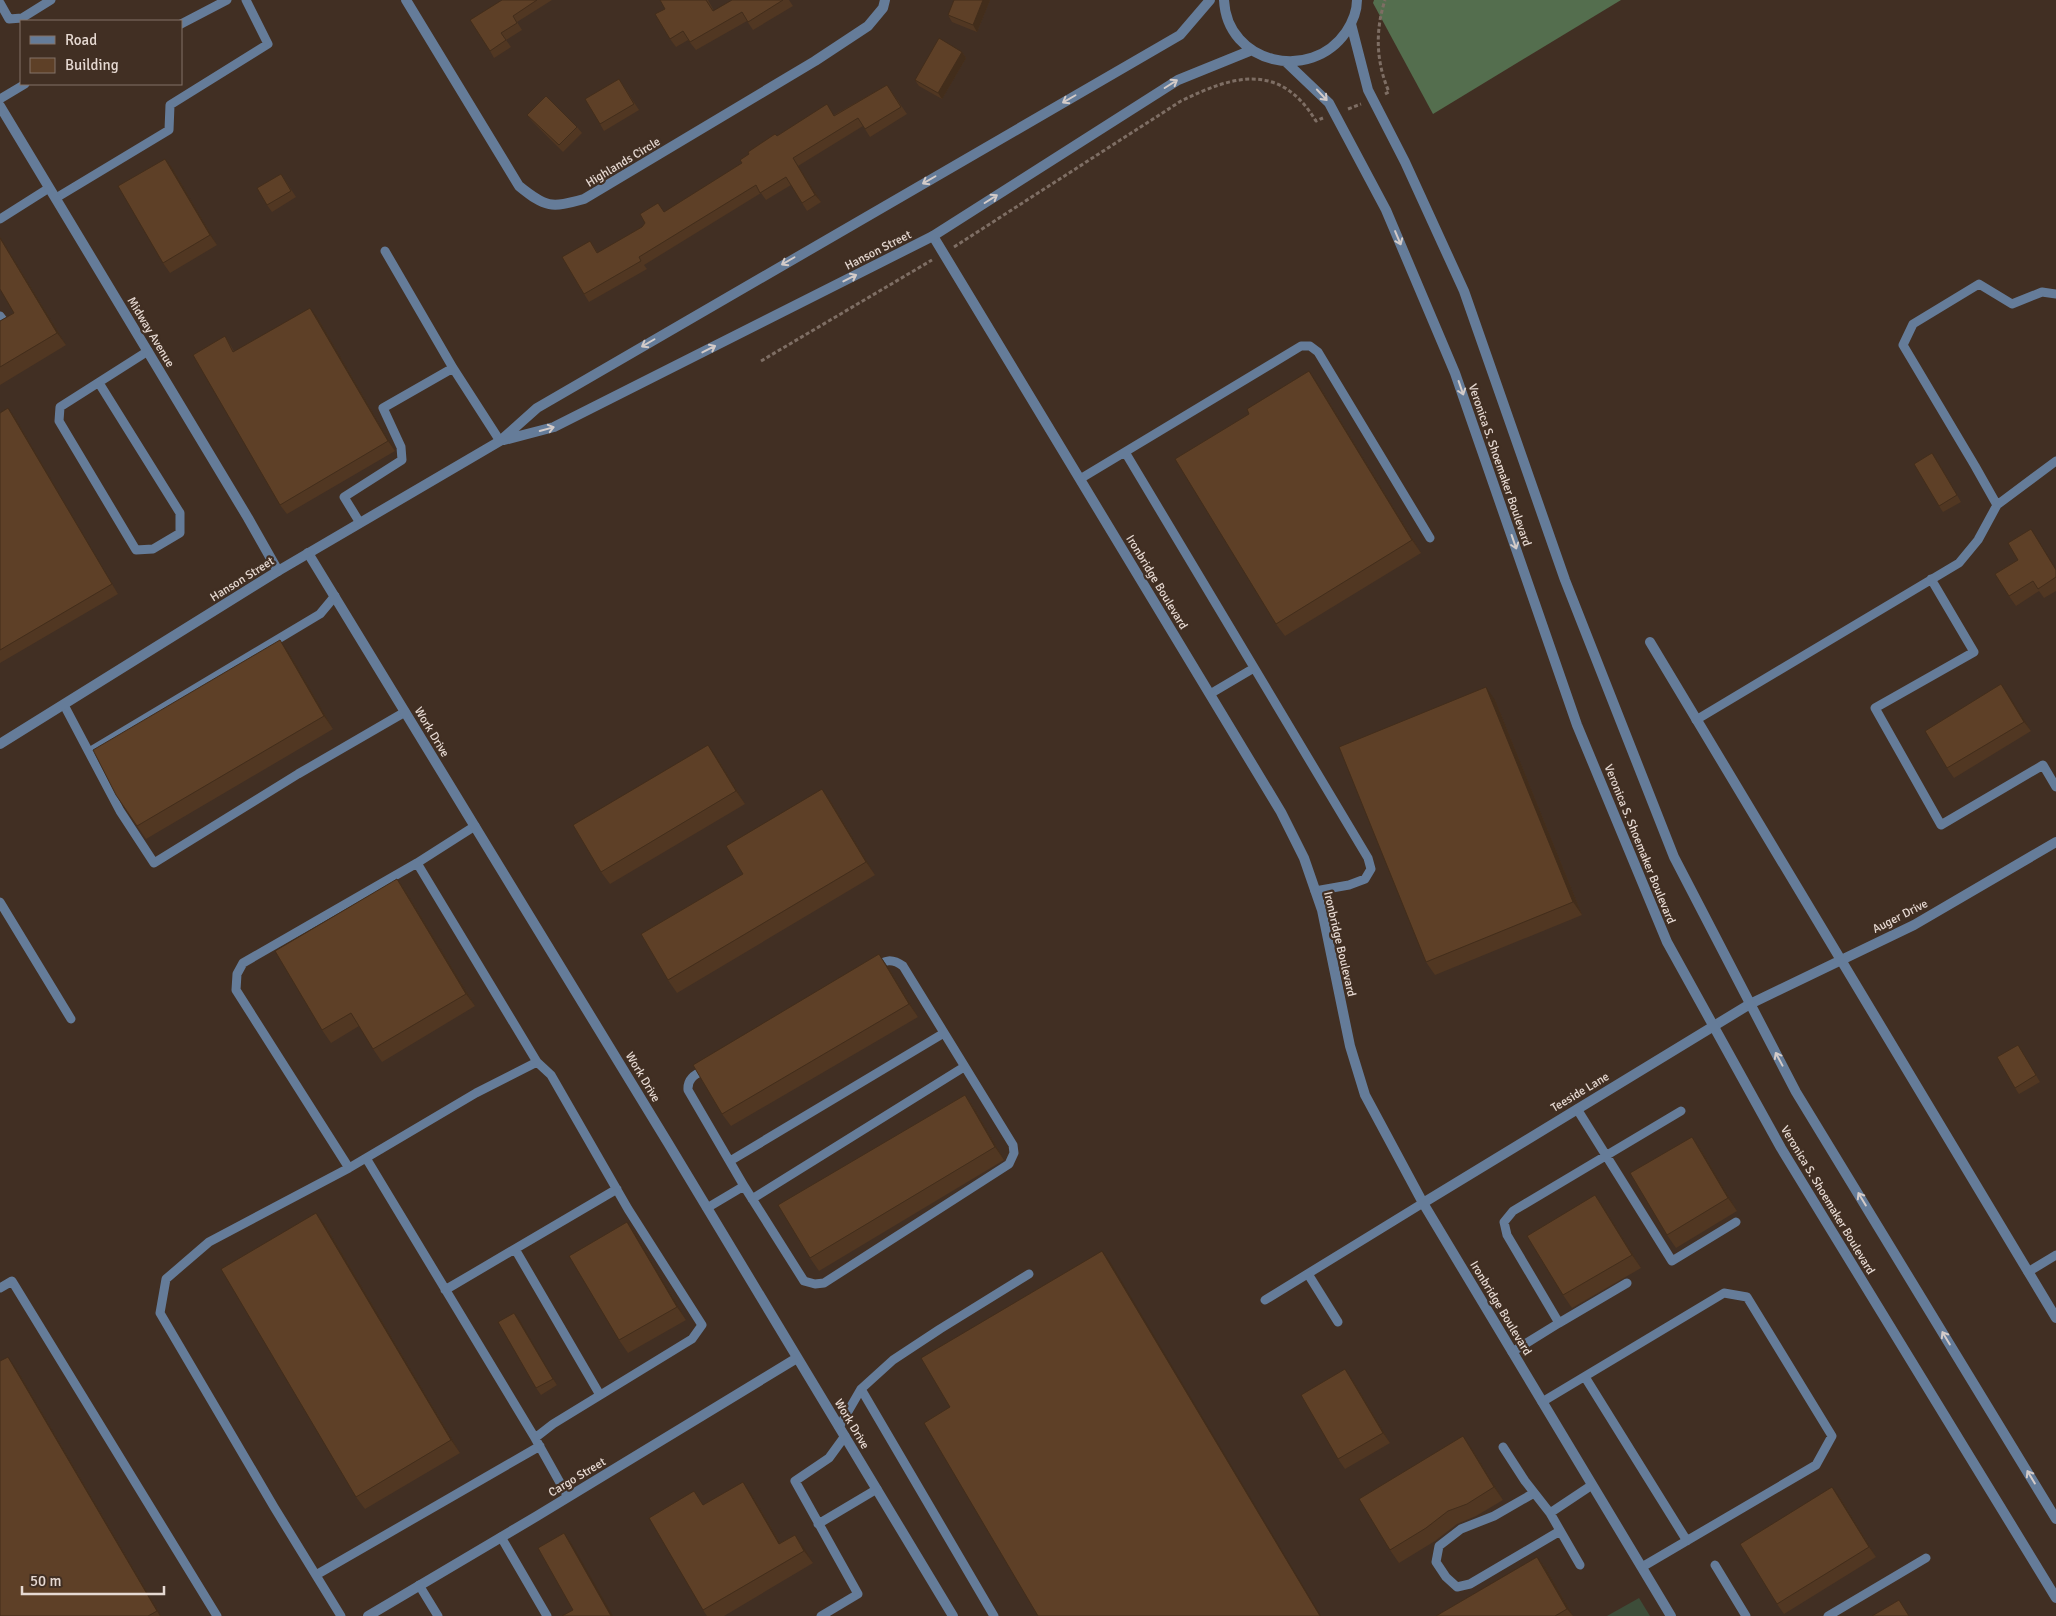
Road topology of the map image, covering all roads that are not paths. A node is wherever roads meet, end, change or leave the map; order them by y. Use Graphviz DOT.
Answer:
graph roads {
  1 [pos="51,0"];
  2 [pos="227,0"];
  3 [pos="246,0"];
  4 [pos="406,0"];
  5 [pos="885,0"];
  6 [pos="1210,0"];
  7 [pos="1224,0"];
  8 [pos="1359,2"];
  9 [pos="0,3"];
  10 [pos="182,23"];
  11 [pos="1351,24"];
  12 [pos="1252,50"];
  13 [pos="1286,62"];
  14 [pos="23,85"];
  15 [pos="0,99"];
  16 [pos="0,106"];
  17 [pos="49,188"];
  18 [pos="56,198"];
  19 [pos="0,219"];
  20 [pos="933,236"];
  21 [pos="385,251"];
  22 [pos="2056,294"];
  23 [pos="0,316"];
  24 [pos="0,322"];
  25 [pos="148,351"];
  26 [pos="453,368"];
  27 [pos="99,383"];
  28 [pos="500,441"];
  29 [pos="1125,452"];
  30 [pos="2056,461"];
  31 [pos="1080,479"];
  32 [pos="1997,506"];
  33 [pos="360,523"];
  34 [pos="1430,538"];
  35 [pos="308,553"];
  36 [pos="278,571"];
  37 [pos="1931,579"];
  38 [pos="335,596"];
  39 [pos="1650,642"];
  40 [pos="1254,668"];
  41 [pos="1210,694"];
  42 [pos="64,705"];
  43 [pos="405,712"];
  44 [pos="1696,720"];
  45 [pos="0,744"];
  46 [pos="89,752"];
  47 [pos="2056,787"];
  48 [pos="475,826"];
  49 [pos="2056,842"];
  50 [pos="417,863"];
  51 [pos="1315,891"];
  52 [pos="0,902"];
  53 [pos="1840,960"];
  54 [pos="867,971"];
  55 [pos="1750,1004"];
  56 [pos="70,1019"];
  57 [pos="1713,1026"];
  58 [pos="944,1033"];
  59 [pos="537,1062"];
  60 [pos="715,1062"];
  61 [pos="964,1067"];
  62 [pos="1577,1109"];
  63 [pos="1681,1111"];
  64 [pos="1606,1156"];
  65 [pos="366,1158"];
  66 [pos="730,1161"];
  67 [pos="349,1168"];
  68 [pos="744,1186"];
  69 [pos="617,1189"];
  70 [pos="752,1199"];
  71 [pos="1423,1203"];
  72 [pos="706,1208"];
  73 [pos="1736,1222"];
  74 [pos="515,1249"];
  75 [pos="2056,1255"];
  76 [pos="2028,1272"];
  77 [pos="1029,1274"];
  78 [pos="1308,1274"];
  79 [pos="1628,1283"];
  80 [pos="0,1288"];
  81 [pos="445,1290"];
  82 [pos="1265,1300"];
  83 [pos="2056,1318"];
  84 [pos="1338,1322"];
  85 [pos="1560,1323"];
  86 [pos="1512,1352"];
  87 [pos="797,1358"];
  88 [pos="1585,1377"];
  89 [pos="861,1388"];
  90 [pos="600,1395"];
  91 [pos="1542,1402"];
  92 [pos="842,1431"];
  93 [pos="535,1438"];
  94 [pos="540,1446"];
  95 [pos="1503,1447"];
  96 [pos="1592,1485"];
  97 [pos="877,1490"];
  98 [pos="1534,1493"];
  99 [pos="568,1497"];
  100 [pos="1550,1513"];
  101 [pos="2056,1518"];
  102 [pos="818,1524"];
  103 [pos="1560,1531"];
  104 [pos="500,1537"];
  105 [pos="1687,1541"];
  106 [pos="1926,1558"];
  107 [pos="1715,1564"];
  108 [pos="1580,1565"];
  109 [pos="1642,1567"];
  110 [pos="316,1575"];
  111 [pos="419,1586"];
  112 [pos="2056,1598"];
  113 [pos="217,1616"];
  114 [pos="341,1616"];
  115 [pos="368,1616"];
  116 [pos="438,1616"];
  117 [pos="547,1616"];
  118 [pos="821,1616"];
  119 [pos="953,1616"];
  120 [pos="994,1616"];
  121 [pos="1671,1616"];
  122 [pos="1746,1616"];
  123 [pos="1828,1616"];
  1 -- 9 [label="lane"];
  2 -- 10 [label="lane"];
  3 -- 18 [label="lane"];
  4 -- 5 [label="street, Highlands Circle"];
  6 -- 28 [label="street, Hanson Street, one-way"];
  7 -- 12 [label="street"];
  8 -- 11 [label="street"];
  11 -- 13 [label="street"];
  11 -- 55 [label="street, Veronica S. Shoemaker Boulevard"];
  12 -- 13 [label="street"];
  20 -- 12 [label="street, Hanson Street, one-way"];
  13 -- 57 [label="street, Veronica S. Shoemaker Boulevard, one-way"];
  14 -- 15 [label="lane"];
  16 -- 17 [label="street, Midway Avenue"];
  17 -- 18 [label="street, Midway Avenue"];
  17 -- 19 [label="lane"];
  18 -- 25 [label="street, Midway Avenue"];
  28 -- 20 [label="street, Hanson Street, one-way"];
  20 -- 31 [label="street, Ironbridge Boulevard"];
  21 -- 26 [label="lane"];
  22 -- 32 [label="lane"];
  23 -- 24 [label="lane"];
  25 -- 27 [label="lane"];
  25 -- 36 [label="street, Midway Avenue"];
  26 -- 28 [label="lane"];
  26 -- 33 [label="lane"];
  27 -- 27 [label="lane"];
  28 -- 33 [label="street, Hanson Street"];
  29 -- 31 [label="lane"];
  29 -- 34 [label="lane"];
  29 -- 40 [label="lane"];
  30 -- 32 [label="lane"];
  31 -- 41 [label="street, Ironbridge Boulevard"];
  32 -- 37 [label="lane"];
  33 -- 35 [label="street, Hanson Street"];
  35 -- 36 [label="street, Hanson Street"];
  35 -- 38 [label="street, Work Drive"];
  36 -- 42 [label="street, Hanson Street"];
  37 -- 44 [label="lane"];
  37 -- 47 [label="lane"];
  38 -- 43 [label="street, Work Drive"];
  38 -- 46 [label="lane"];
  39 -- 44 [label="street"];
  40 -- 41 [label="lane"];
  40 -- 51 [label="lane"];
  41 -- 51 [label="street, Ironbridge Boulevard"];
  42 -- 45 [label="street, Hanson Street"];
  42 -- 46 [label="lane"];
  43 -- 46 [label="lane"];
  43 -- 48 [label="street, Work Drive"];
  44 -- 53 [label="street"];
  48 -- 50 [label="lane"];
  48 -- 72 [label="street, Work Drive"];
  49 -- 53 [label="street, Auger Drive"];
  50 -- 59 [label="lane"];
  50 -- 67 [label="lane"];
  51 -- 71 [label="street, Ironbridge Boulevard"];
  52 -- 56 [label="lane"];
  53 -- 55 [label="street, Auger Drive"];
  53 -- 76 [label="street"];
  54 -- 58 [label="lane"];
  55 -- 57 [label="street, Teeside Lane"];
  101 -- 55 [label="street, Veronica S. Shoemaker Boulevard, one-way"];
  57 -- 62 [label="street, Teeside Lane"];
  57 -- 112 [label="street, Veronica S. Shoemaker Boulevard"];
  58 -- 61 [label="lane"];
  58 -- 66 [label="lane"];
  59 -- 65 [label="lane"];
  59 -- 69 [label="lane"];
  60 -- 66 [label="lane"];
  61 -- 70 [label="lane"];
  61 -- 70 [label="lane"];
  62 -- 64 [label="lane"];
  62 -- 71 [label="street, Teeside Lane"];
  63 -- 64 [label="lane"];
  64 -- 73 [label="lane"];
  64 -- 85 [label="lane"];
  65 -- 67 [label="lane"];
  65 -- 81 [label="lane"];
  66 -- 68 [label="lane"];
  67 -- 110 [label="lane"];
  68 -- 70 [label="lane"];
  68 -- 72 [label="lane"];
  69 -- 74 [label="lane"];
  69 -- 90 [label="lane"];
  71 -- 78 [label="lane"];
  71 -- 86 [label="street, Ironbridge Boulevard"];
  72 -- 87 [label="street, Work Drive"];
  74 -- 81 [label="lane"];
  74 -- 90 [label="lane"];
  75 -- 76 [label="lane"];
  76 -- 83 [label="street"];
  77 -- 89 [label="lane"];
  78 -- 82 [label="lane"];
  78 -- 84 [label="lane"];
  79 -- 85 [label="lane"];
  80 -- 113 [label="lane"];
  81 -- 93 [label="lane"];
  85 -- 86 [label="lane"];
  86 -- 91 [label="street, Ironbridge Boulevard"];
  87 -- 92 [label="street, Work Drive"];
  87 -- 99 [label="street, Cargo Street"];
  88 -- 91 [label="lane"];
  88 -- 105 [label="lane"];
  88 -- 105 [label="lane"];
  89 -- 92 [label="lane"];
  89 -- 120 [label="lane"];
  90 -- 93 [label="lane"];
  91 -- 96 [label="street, Ironbridge Boulevard"];
  92 -- 97 [label="street, Work Drive"];
  92 -- 102 [label="lane"];
  93 -- 94 [label="lane"];
  94 -- 99 [label="lane"];
  94 -- 110 [label="lane"];
  95 -- 98 [label="lane"];
  96 -- 100 [label="lane"];
  96 -- 109 [label="street, Ironbridge Boulevard"];
  97 -- 102 [label="lane"];
  97 -- 119 [label="street, Work Drive"];
  98 -- 100 [label="lane"];
  98 -- 103 [label="lane"];
  99 -- 104 [label="street, Cargo Street"];
  100 -- 103 [label="lane"];
  102 -- 118 [label="lane"];
  103 -- 108 [label="lane"];
  104 -- 111 [label="street, Cargo Street"];
  104 -- 117 [label="lane"];
  105 -- 109 [label="lane"];
  106 -- 123 [label="lane"];
  107 -- 122 [label="lane"];
  109 -- 121 [label="street, Ironbridge Boulevard"];
  110 -- 114 [label="lane"];
  111 -- 115 [label="street, Cargo Street"];
  111 -- 116 [label="lane"];
}
